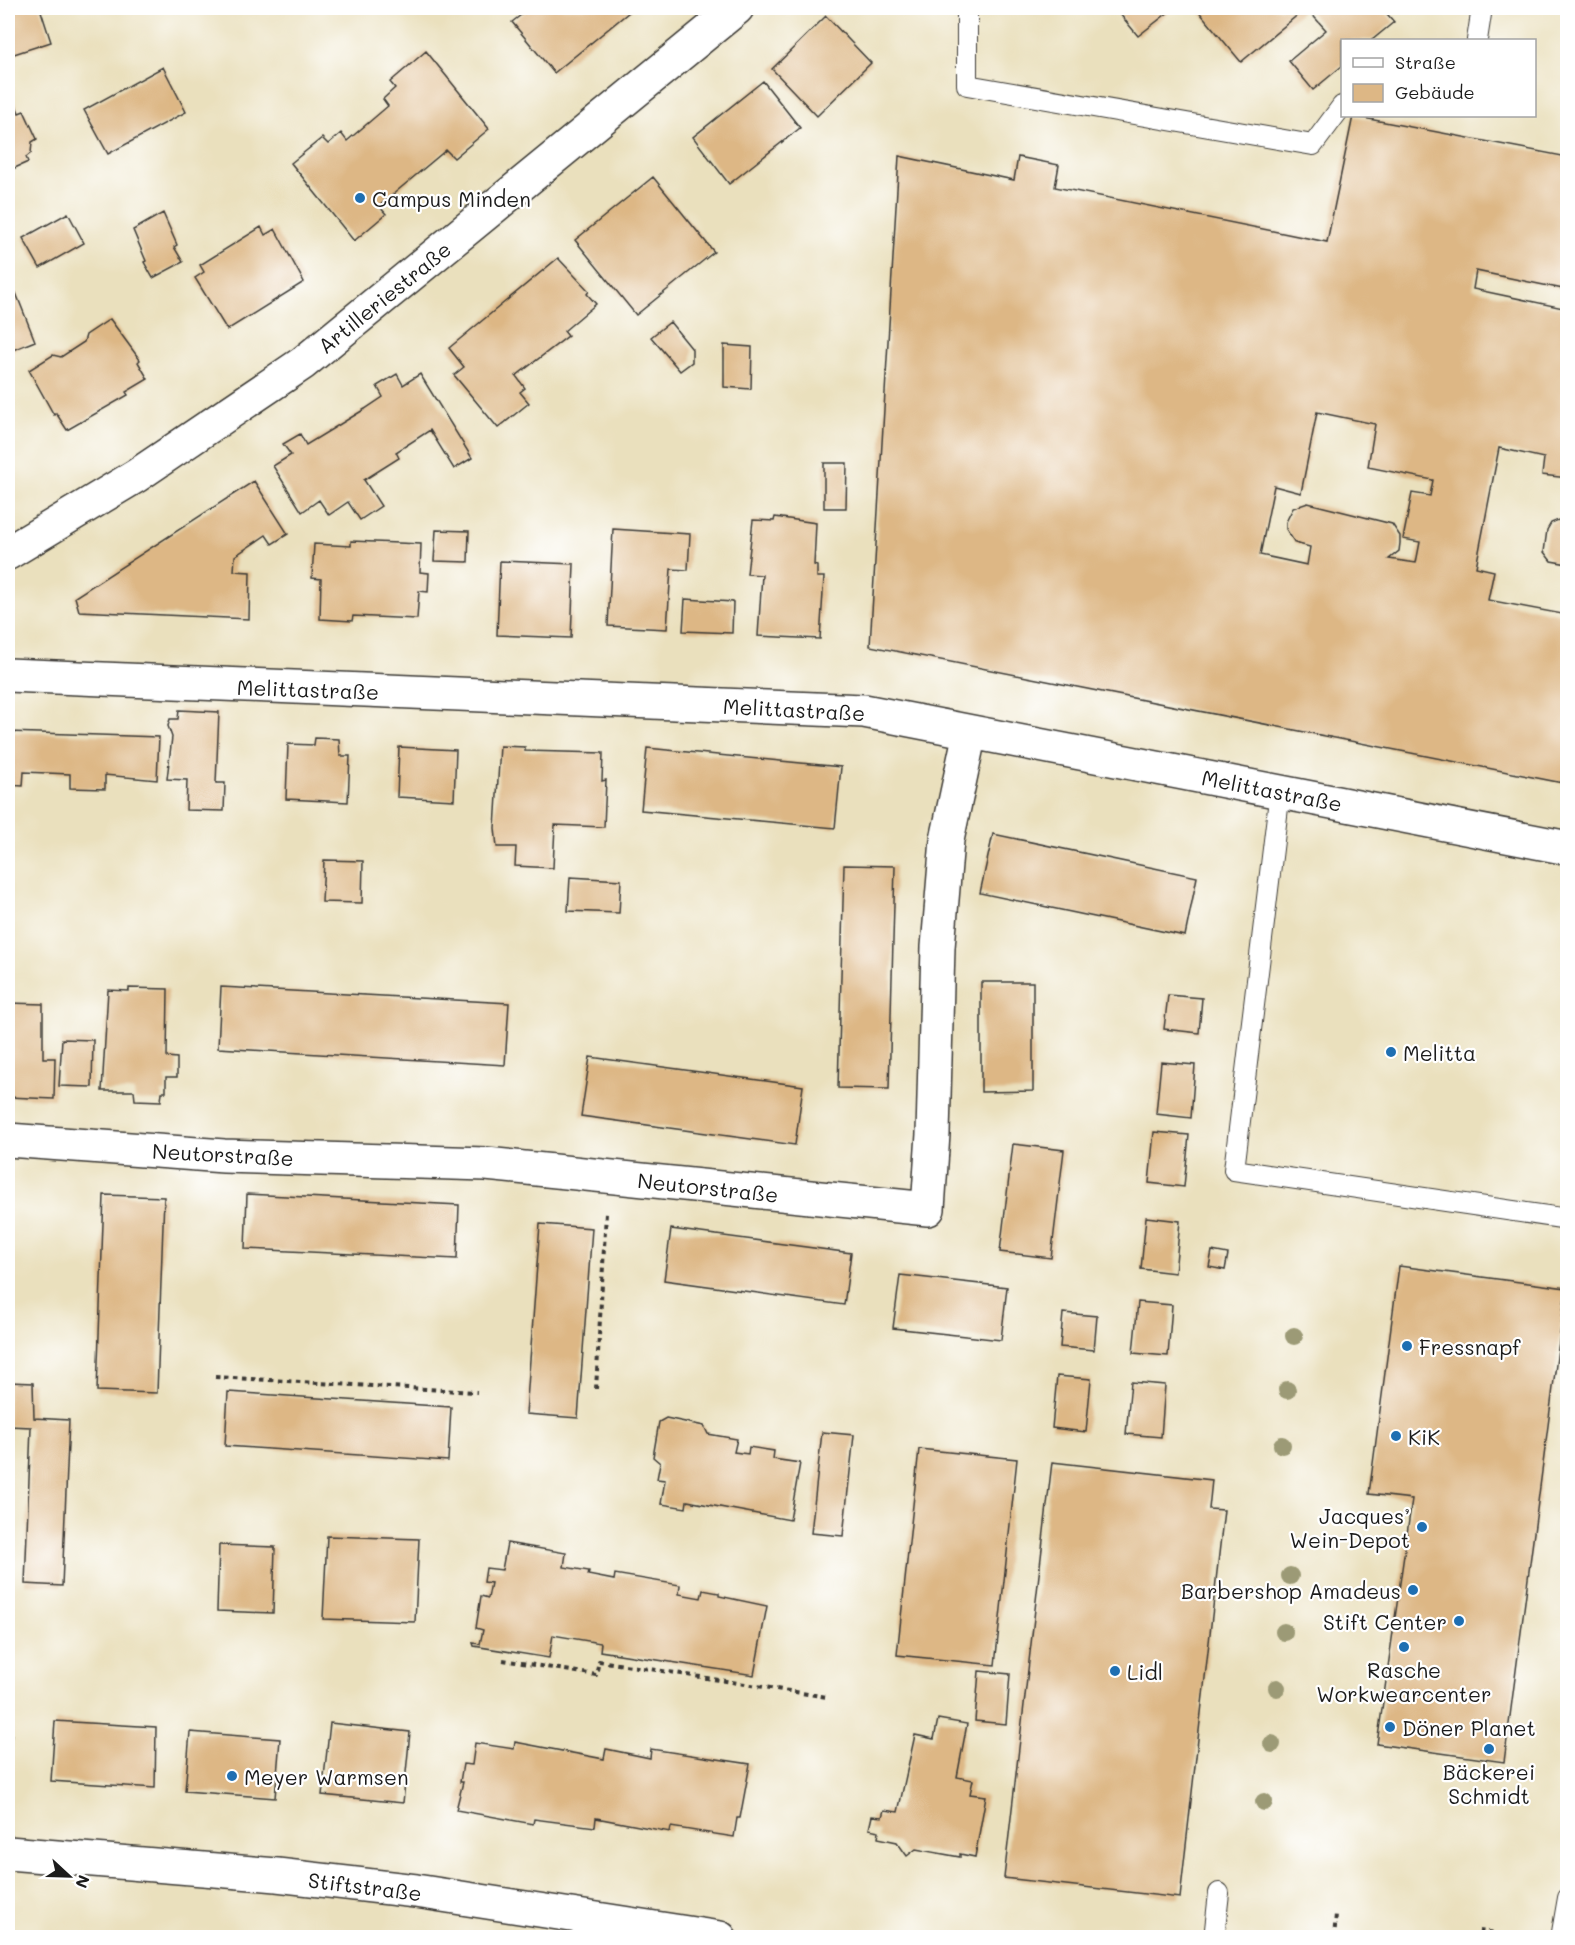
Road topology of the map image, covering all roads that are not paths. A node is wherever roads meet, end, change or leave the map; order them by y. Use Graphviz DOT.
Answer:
graph roads {
  1 [pos="737,8"];
  2 [pos="967,8"];
  3 [pos="1482,8"];
  4 [pos="1477,39"];
  5 [pos="1341,107"];
  6 [pos="8,553"];
  7 [pos="8,675"];
  8 [pos="970,732"];
  9 [pos="1280,791"];
  10 [pos="1568,848"];
  11 [pos="8,1140"];
  12 [pos="1568,1219"];
  13 [pos="8,1853"];
  14 [pos="1219,1893"];
  15 [pos="1568,1898"];
  16 [pos="720,1938"];
  17 [pos="1214,1938"];
  18 [pos="1562,1938"];
  1 -- 6 [label="street, Artilleriestraße"];
  2 -- 5 [label="lane"];
  3 -- 4 [label="lane"];
  7 -- 8 [label="street, Melittastraße"];
  8 -- 9 [label="street, Melittastraße"];
  8 -- 11 [label="street, Neutorstraße"];
  9 -- 10 [label="street, Melittastraße"];
  9 -- 12 [label="lane"];
  13 -- 16 [label="street, Stiftstraße"];
  14 -- 17 [label="lane"];
  15 -- 18 [label="lane"];
}
